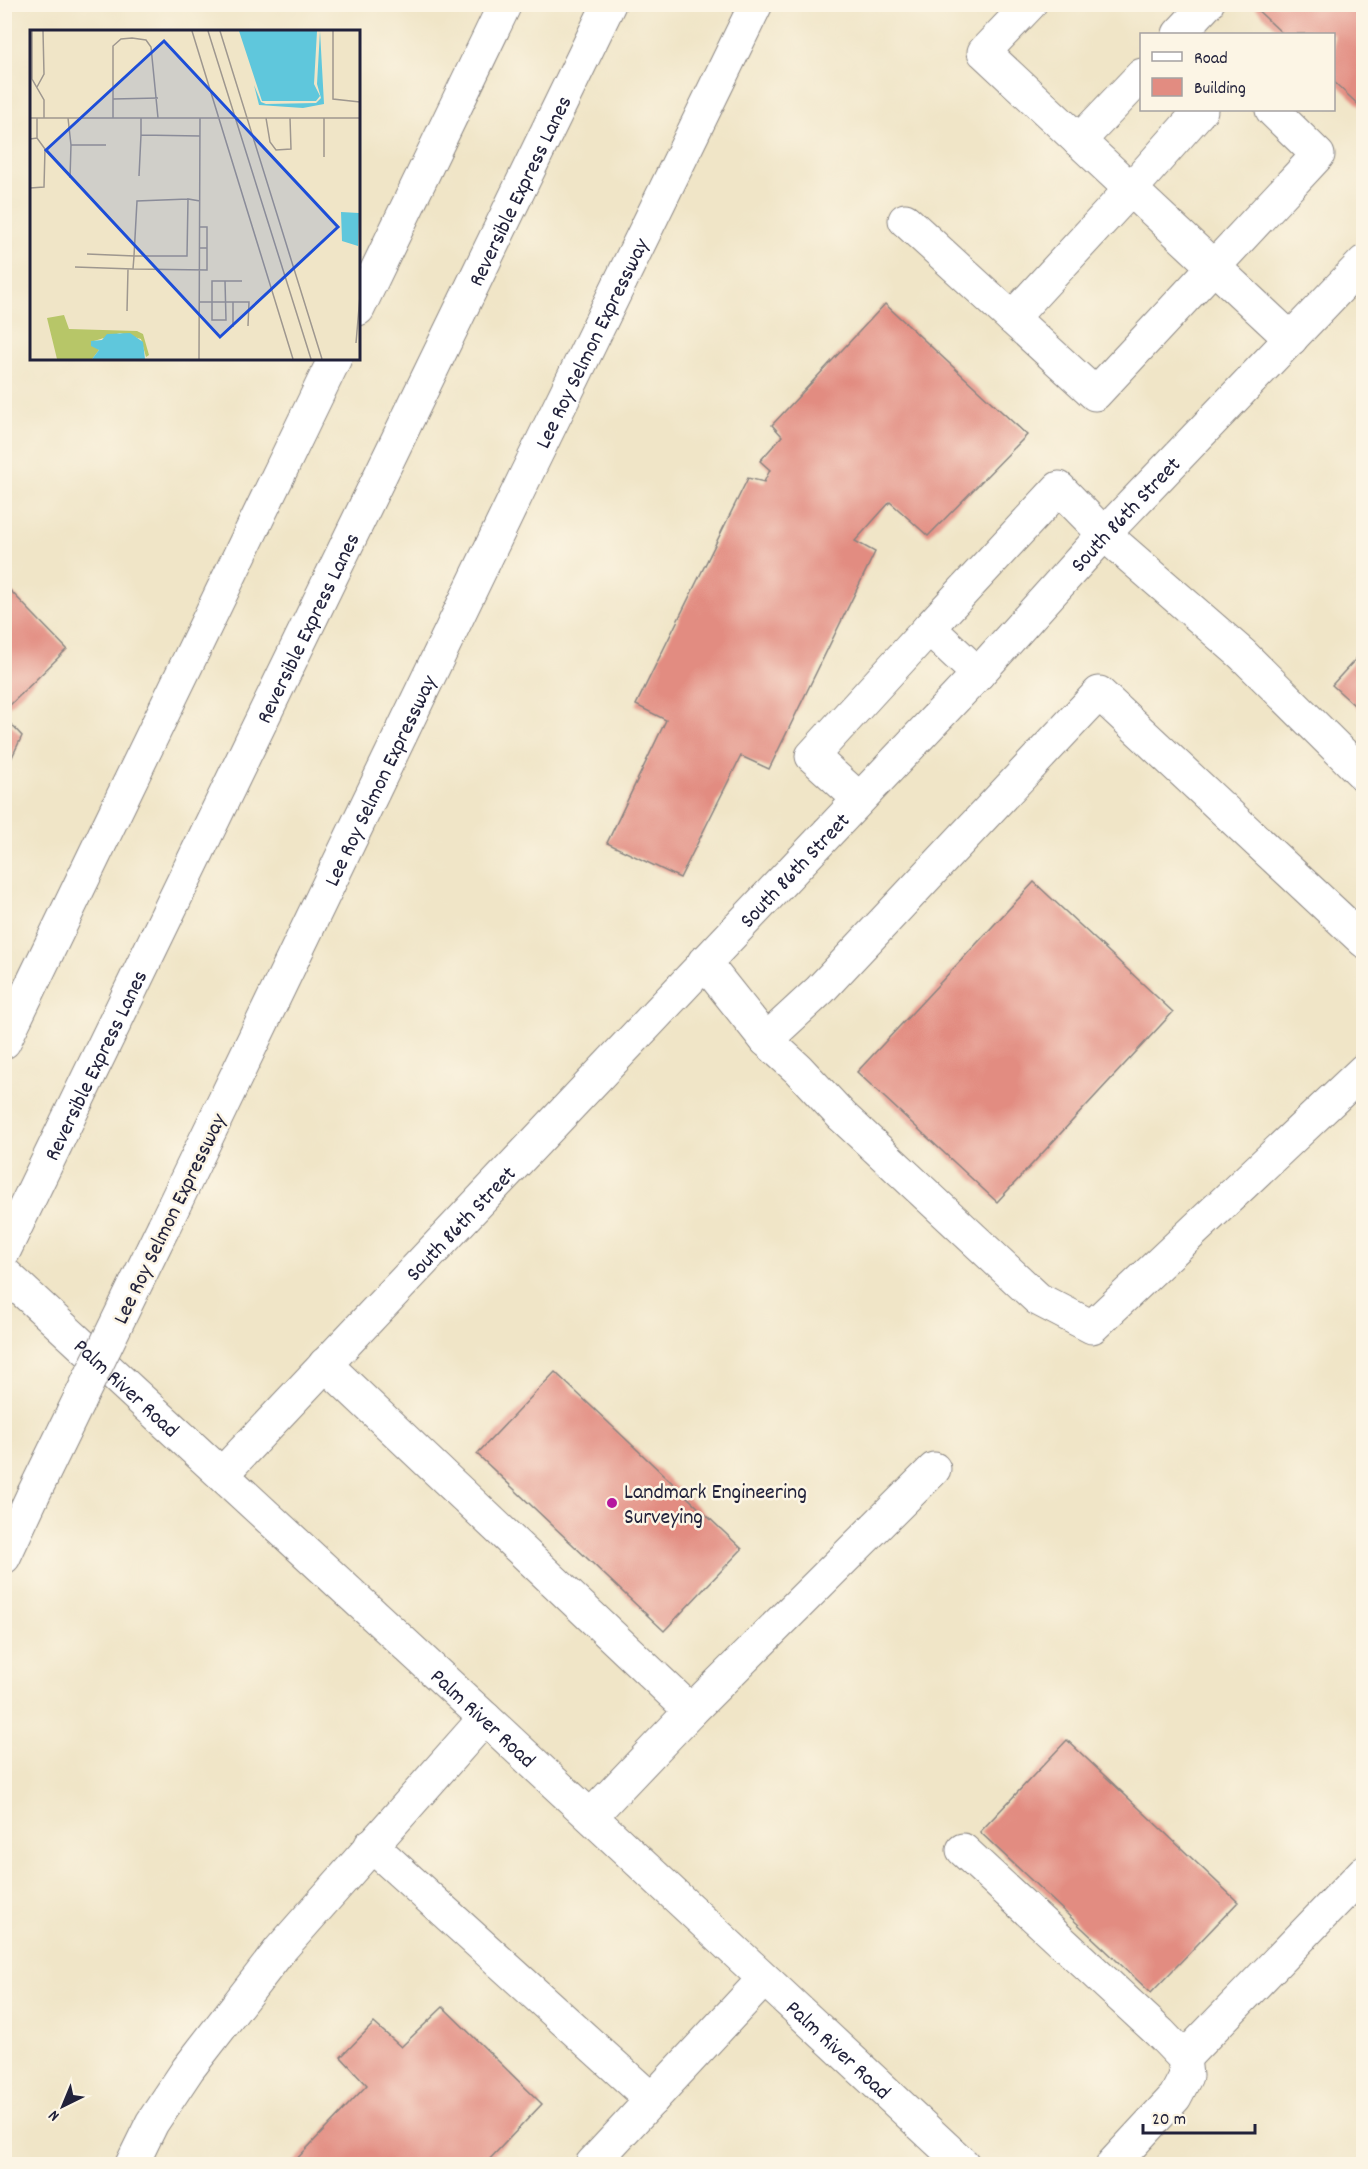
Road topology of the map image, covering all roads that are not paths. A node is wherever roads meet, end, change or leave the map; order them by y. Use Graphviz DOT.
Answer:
graph roads {
  1 [pos="505,4"];
  2 [pos="609,4"];
  3 [pos="756,4"];
  4 [pos="1030,4"];
  5 [pos="1207,4"];
  6 [pos="1180,33"];
  7 [pos="1140,77"];
  8 [pos="1200,111"];
  9 [pos="1273,111"];
  10 [pos="1079,141"];
  11 [pos="1131,189"];
  12 [pos="905,220"];
  13 [pos="1364,262"];
  14 [pos="1215,266"];
  15 [pos="360,305"];
  16 [pos="1011,318"];
  17 [pos="1291,339"];
  18 [pos="334,360"];
  19 [pos="1104,534"];
  20 [pos="929,628"];
  21 [pos="978,674"];
  22 [pos="1364,775"];
  23 [pos="858,798"];
  24 [pos="1364,941"];
  25 [pos="704,962"];
  26 [pos="766,1040"];
  27 [pos="4,1042"];
  28 [pos="1364,1070"];
  29 [pos="4,1251"];
  30 [pos="4,1273"];
  31 [pos="325,1364"];
  32 [pos="934,1469"];
  33 [pos="222,1474"];
  34 [pos="4,1557"];
  35 [pos="691,1711"];
  36 [pos="485,1718"];
  37 [pos="591,1816"];
  38 [pos="371,1845"];
  39 [pos="963,1850"];
  40 [pos="1364,1872"];
  41 [pos="764,1979"];
  42 [pos="1184,2058"];
  43 [pos="652,2100"];
  44 [pos="132,2164"];
  45 [pos="592,2164"];
  46 [pos="963,2164"];
  47 [pos="1113,2164"];
  1 -- 15 [label="main road"];
  2 -- 29 [label="main road, Reversible Express Lanes"];
  3 -- 34 [label="main road, Lee Roy Selmon Expressway, bridge"];
  4 -- 10 [label="main road"];
  5 -- 6 [label="main road"];
  7 -- 10 [label="main road"];
  8 -- 11 [label="main road"];
  9 -- 14 [label="main road"];
  10 -- 11 [label="main road"];
  11 -- 14 [label="main road"];
  11 -- 16 [label="main road"];
  12 -- 16 [label="main road"];
  13 -- 17 [label="main road, South 86th Street"];
  14 -- 16 [label="main road"];
  14 -- 17 [label="main road"];
  17 -- 19 [label="main road, South 86th Street"];
  18 -- 27 [label="main road"];
  19 -- 20 [label="main road"];
  19 -- 21 [label="main road, South 86th Street"];
  19 -- 22 [label="main road"];
  20 -- 21 [label="main road"];
  20 -- 23 [label="main road"];
  21 -- 23 [label="main road, South 86th Street"];
  23 -- 25 [label="main road, South 86th Street"];
  24 -- 26 [label="main road"];
  25 -- 26 [label="main road"];
  25 -- 31 [label="main road, South 86th Street"];
  26 -- 28 [label="main road"];
  30 -- 33 [label="main road, Palm River Road"];
  31 -- 33 [label="main road, South 86th Street"];
  31 -- 35 [label="main road"];
  32 -- 35 [label="main road"];
  33 -- 36 [label="main road, Palm River Road"];
  35 -- 37 [label="main road"];
  36 -- 37 [label="main road, Palm River Road"];
  36 -- 38 [label="main road"];
  37 -- 41 [label="main road, Palm River Road"];
  38 -- 43 [label="main road"];
  38 -- 44 [label="main road"];
  39 -- 42 [label="main road"];
  40 -- 42 [label="main road"];
  41 -- 43 [label="main road"];
  41 -- 46 [label="main road, Palm River Road"];
  42 -- 47 [label="main road"];
  43 -- 45 [label="main road"];
}
